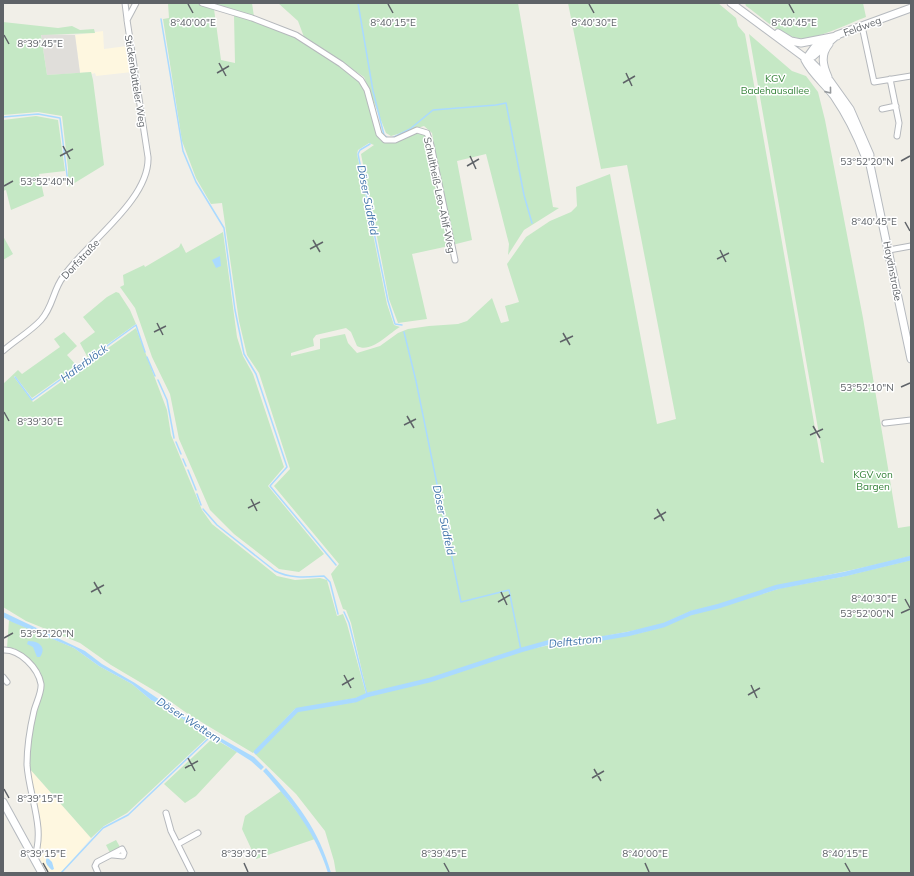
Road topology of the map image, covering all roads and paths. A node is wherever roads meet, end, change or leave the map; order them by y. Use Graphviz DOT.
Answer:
graph roads {
  1 [pos="124,3"];
  2 [pos="136,3"];
  3 [pos="202,3"];
  4 [pos="731,3"];
  5 [pos="911,8"];
  6 [pos="127,20"];
  7 [pos="862,26"];
  8 [pos="773,34"];
  9 [pos="828,36"];
  10 [pos="837,36"];
  11 [pos="805,60"];
  12 [pos="911,76"];
  13 [pos="890,79"];
  14 [pos="830,81"];
  15 [pos="896,106"];
  16 [pos="882,109"];
  17 [pos="896,136"];
  18 [pos="148,160"];
  19 [pos="869,160"];
  20 [pos="911,246"];
  21 [pos="889,250"];
  22 [pos="454,260"];
  23 [pos="3,351"];
  24 [pos="911,359"];
  25 [pos="911,420"];
  26 [pos="885,423"];
  27 [pos="3,650"];
  28 [pos="3,676"];
  29 [pos="7,682"];
  30 [pos="3,802"];
  31 [pos="166,813"];
  32 [pos="198,833"];
  33 [pos="178,844"];
  34 [pos="113,854"];
  35 [pos="34,858"];
  36 [pos="42,873"];
  37 [pos="98,873"];
  38 [pos="192,873"];
  1 -- 6 [label="street, Stickenbütteler Weg"];
  2 -- 6 [label="street"];
  3 -- 22 [label="street, Schultheiß-Leo-Ahlf-Weg"];
  4 -- 8 [label="street"];
  5 -- 7 [label="street, Feldweg"];
  6 -- 18 [label="street, Stickenbütteler Weg"];
  7 -- 10 [label="street, Feldweg"];
  7 -- 13 [label="street"];
  8 -- 9 [label="street"];
  8 -- 11 [label="street"];
  9 -- 10 [label="street"];
  9 -- 11 [label="street"];
  10 -- 11 [label="street, Feldweg"];
  10 -- 14 [label="street"];
  11 -- 14 [label="street, Haydnstraße"];
  11 -- 19 [label="street, Haydnstraße, one-way"];
  12 -- 13 [label="street"];
  13 -- 15 [label="street"];
  14 -- 19 [label="street, Haydnstraße"];
  15 -- 16 [label="street"];
  15 -- 17 [label="street"];
  18 -- 23 [label="street, Dorfstraße"];
  19 -- 21 [label="street, Haydnstraße"];
  20 -- 21 [label="street"];
  21 -- 24 [label="street, Haydnstraße"];
  25 -- 26 [label="street"];
  27 -- 35 [label="street"];
  28 -- 29 [label="street"];
  30 -- 35 [label="street"];
  31 -- 33 [label="street"];
  32 -- 33 [label="street"];
  33 -- 38 [label="street"];
  34 -- 37 [label="street"];
  35 -- 36 [label="street"];
}
